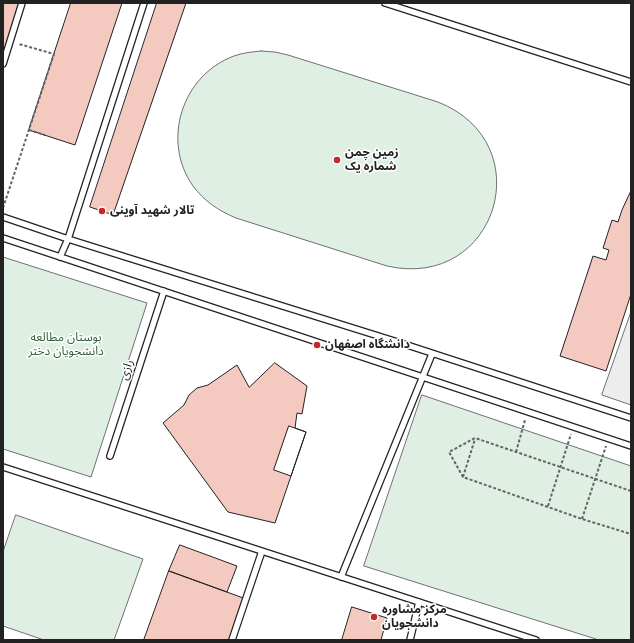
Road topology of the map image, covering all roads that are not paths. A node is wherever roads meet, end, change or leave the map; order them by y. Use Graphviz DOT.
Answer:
graph roads {
  1 [pos="22,3"];
  2 [pos="144,3"];
  3 [pos="385,3"];
  4 [pos="3,64"];
  5 [pos="631,82"];
  6 [pos="3,217"];
  7 [pos="3,238"];
  8 [pos="68,239"];
  9 [pos="60,257"];
  10 [pos="164,292"];
  11 [pos="432,354"];
  12 [pos="422,377"];
  13 [pos="631,418"];
  14 [pos="631,446"];
  15 [pos="110,456"];
  16 [pos="3,467"];
  17 [pos="262,551"];
  18 [pos="341,577"];
  19 [pos="419,602"];
  20 [pos="232,640"];
  21 [pos="410,640"];
  22 [pos="536,640"];
  1 -- 4 [label="lane"];
  2 -- 8 [label="lane"];
  3 -- 5 [label="lane"];
  6 -- 8 [label="lane"];
  7 -- 9 [label="lane"];
  8 -- 9 [label="lane"];
  8 -- 11 [label="lane"];
  9 -- 10 [label="lane"];
  10 -- 12 [label="lane"];
  10 -- 15 [label="lane, رازی"];
  11 -- 12 [label="lane"];
  11 -- 13 [label="lane"];
  12 -- 14 [label="lane"];
  12 -- 18 [label="lane"];
  16 -- 17 [label="lane"];
  17 -- 18 [label="lane"];
  17 -- 20 [label="lane"];
  18 -- 19 [label="lane"];
  19 -- 21 [label="lane"];
  19 -- 22 [label="lane"];
}
